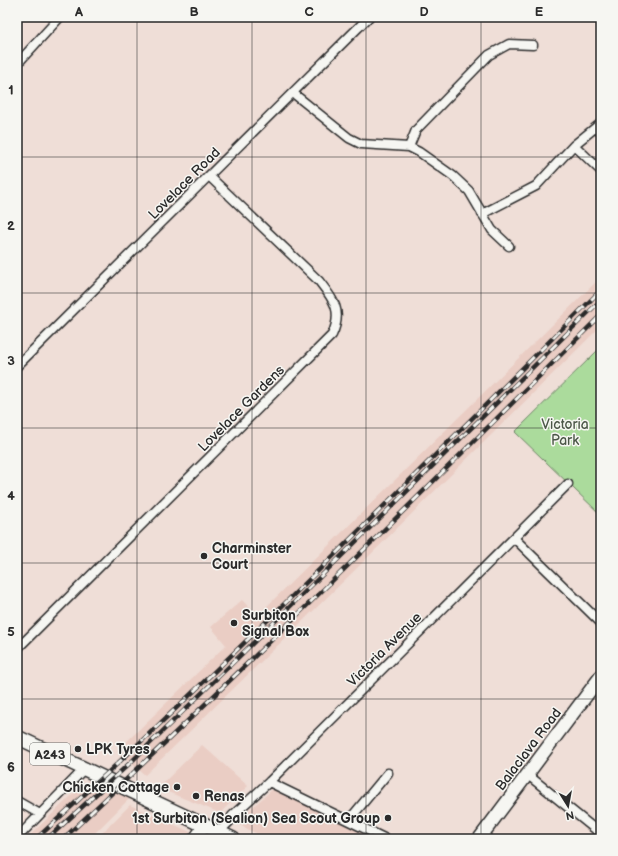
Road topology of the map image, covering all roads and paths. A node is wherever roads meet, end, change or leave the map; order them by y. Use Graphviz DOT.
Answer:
graph roads {
  1 [pos="60,17"];
  2 [pos="369,17"];
  3 [pos="533,45"];
  4 [pos="17,64"];
  5 [pos="293,93"];
  6 [pos="601,122"];
  7 [pos="574,146"];
  8 [pos="409,147"];
  9 [pos="601,171"];
  10 [pos="209,176"];
  11 [pos="482,214"];
  12 [pos="509,246"];
  13 [pos="17,366"];
  14 [pos="568,484"];
  15 [pos="514,538"];
  16 [pos="601,623"];
  17 [pos="17,649"];
  18 [pos="601,676"];
  19 [pos="17,737"];
  20 [pos="84,769"];
  21 [pos="388,773"];
  22 [pos="528,774"];
  23 [pos="269,782"];
  24 [pos="17,801"];
  25 [pos="40,814"];
  26 [pos="349,820"];
  27 [pos="205,826"];
  28 [pos="219,832"];
  29 [pos="601,834"];
  30 [pos="17,838"];
  31 [pos="195,839"];
  32 [pos="233,839"];
  33 [pos="386,839"];
  34 [pos="479,839"];
  1 -- 4 [label="street"];
  2 -- 5 [label="street, Lovelace Road"];
  3 -- 8 [label="street"];
  5 -- 8 [label="street"];
  5 -- 10 [label="street, Lovelace Road"];
  6 -- 7 [label="street"];
  7 -- 9 [label="street"];
  7 -- 11 [label="street"];
  8 -- 11 [label="street"];
  10 -- 13 [label="street, Lovelace Road"];
  10 -- 17 [label="street, Lovelace Gardens"];
  11 -- 12 [label="street"];
  14 -- 15 [label="street, Victoria Avenue"];
  15 -- 16 [label="street"];
  15 -- 23 [label="street, Victoria Avenue"];
  18 -- 22 [label="street, Balaclava Road"];
  19 -- 20 [label="main road, A243"];
  20 -- 25 [label="street"];
  20 -- 27 [label="main road, A243"];
  21 -- 26 [label="street"];
  22 -- 29 [label="street"];
  22 -- 34 [label="street, Balaclava Road"];
  23 -- 26 [label="street"];
  23 -- 28 [label="street, Victoria Avenue"];
  24 -- 25 [label="street"];
  25 -- 30 [label="street"];
  26 -- 33 [label="street"];
  27 -- 28 [label="main road, A243"];
  27 -- 31 [label="street"];
  28 -- 32 [label="main road, A243"];
}
